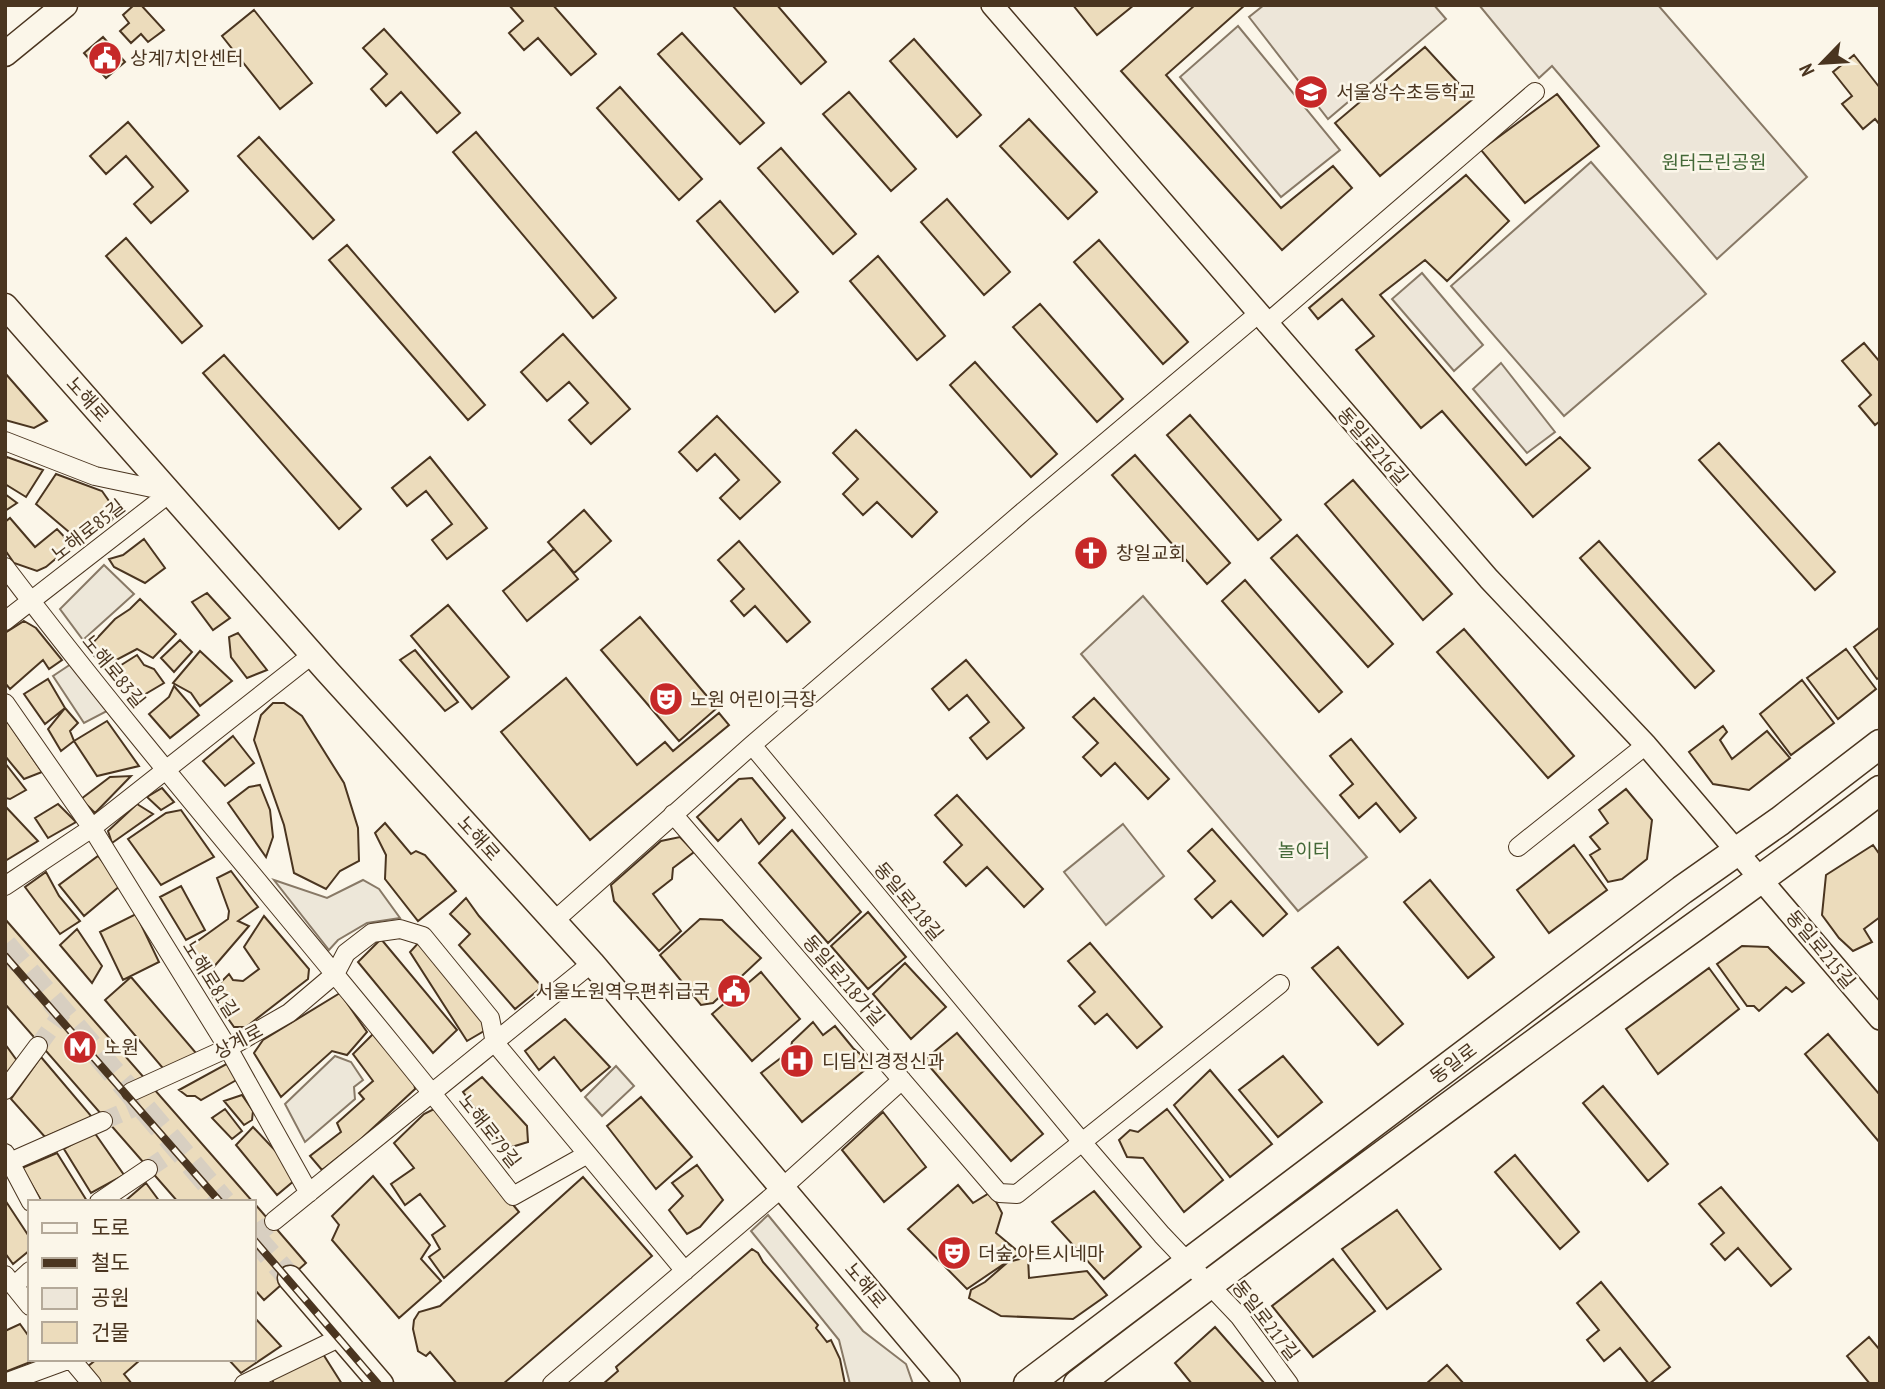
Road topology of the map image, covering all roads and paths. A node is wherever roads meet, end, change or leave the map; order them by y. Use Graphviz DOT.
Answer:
graph roads {
  1 [pos="65,5"];
  2 [pos="992,5"];
  3 [pos="5,54"];
  4 [pos="1535,92"];
  5 [pos="9,317"];
  6 [pos="1262,319"];
  7 [pos="5,441"];
  8 [pos="171,492"];
  9 [pos="5,567"];
  10 [pos="30,601"];
  11 [pos="5,621"];
  12 [pos="313,654"];
  13 [pos="5,703"];
  14 [pos="1880,744"];
  15 [pos="751,745"];
  16 [pos="1646,745"];
  17 [pos="166,769"];
  18 [pos="1880,790"];
  19 [pos="673,814"];
  20 [pos="92,828"];
  21 [pos="1518,847"];
  22 [pos="1738,852"];
  23 [pos="1762,880"];
  24 [pos="5,886"];
  25 [pos="554,921"];
  26 [pos="592,963"];
  27 [pos="335,974"];
  28 [pos="1280,984"];
  29 [pos="1880,1018"];
  30 [pos="495,1043"];
  31 [pos="38,1046"];
  32 [pos="228,1048"];
  33 [pos="902,1080"];
  34 [pos="5,1090"];
  35 [pos="433,1091"];
  36 [pos="131,1092"];
  37 [pos="103,1121"];
  38 [pos="1082,1142"];
  39 [pos="586,1155"];
  40 [pos="8,1158"];
  41 [pos="148,1169"];
  42 [pos="783,1187"];
  43 [pos="309,1193"];
  44 [pos="30,1200"];
  45 [pos="102,1200"];
  46 [pos="274,1221"];
  47 [pos="1189,1262"];
  48 [pos="28,1271"];
  49 [pos="685,1271"];
  50 [pos="290,1278"];
  51 [pos="10,1280"];
  52 [pos="1209,1283"];
  53 [pos="28,1303"];
  54 [pos="341,1337"];
  55 [pos="65,1361"];
  56 [pos="72,1361"];
  57 [pos="5,1383"];
  58 [pos="92,1384"];
  59 [pos="244,1384"];
  60 [pos="381,1384"];
  61 [pos="552,1384"];
  62 [pos="948,1384"];
  63 [pos="1028,1384"];
  64 [pos="1078,1384"];
  65 [pos="1289,1384"];
  1 -- 3 [label="main road"];
  2 -- 6 [label="street, 동일로216길"];
  4 -- 6 [label="street"];
  5 -- 8 [label="main road, 노해로"];
  6 -- 15 [label="street"];
  6 -- 16 [label="street, 동일로216길"];
  7 -- 8 [label="street"];
  8 -- 10 [label="street, 노해로85길"];
  8 -- 12 [label="main road, 노해로"];
  9 -- 10 [label="street"];
  10 -- 11 [label="street, 노해로85길"];
  10 -- 17 [label="street, 노해로83길"];
  12 -- 17 [label="street"];
  12 -- 25 [label="main road, 노해로"];
  13 -- 20 [label="street"];
  14 -- 22 [label="main road, 동일로"];
  15 -- 19 [label="street"];
  15 -- 38 [label="street, 동일로218길"];
  16 -- 21 [label="street"];
  16 -- 22 [label="street, 동일로216길"];
  17 -- 20 [label="street"];
  17 -- 27 [label="street"];
  18 -- 23 [label="main road, 동일로"];
  19 -- 25 [label="street"];
  19 -- 33 [label="street, 동일로218가길"];
  20 -- 24 [label="street"];
  20 -- 32 [label="street, 노해로81길"];
  22 -- 23 [label="street, 동일로216길"];
  22 -- 47 [label="main road, 동일로"];
  23 -- 29 [label="street, 동일로215길"];
  23 -- 52 [label="main road, 동일로"];
  25 -- 26 [label="main road, 노해로"];
  26 -- 30 [label="street"];
  26 -- 42 [label="main road, 노해로"];
  27 -- 30 [label="street, 상계로"];
  27 -- 32 [label="street, 상계로"];
  27 -- 35 [label="street"];
  28 -- 38 [label="street, 동일로218가길"];
  30 -- 35 [label="street"];
  30 -- 39 [label="street"];
  31 -- 34 [label="street"];
  32 -- 36 [label="street, 상계로"];
  32 -- 43 [label="street, 노해로81길"];
  33 -- 38 [label="street, 동일로218가길"];
  33 -- 42 [label="street"];
  35 -- 39 [label="street, 노해로79길"];
  35 -- 43 [label="street"];
  37 -- 40 [label="street"];
  38 -- 47 [label="street, 동일로218길"];
  39 -- 49 [label="street"];
  40 -- 44 [label="street"];
  41 -- 45 [label="street"];
  42 -- 49 [label="street"];
  42 -- 62 [label="main road, 노해로"];
  43 -- 46 [label="street"];
  47 -- 52 [label="street, 동일로218길"];
  47 -- 63 [label="main road, 동일로"];
  48 -- 51 [label="street"];
  49 -- 61 [label="street"];
  50 -- 54 [label="main road"];
  51 -- 53 [label="street"];
  52 -- 64 [label="main road, 동일로"];
  52 -- 65 [label="street, 동일로217길"];
  54 -- 59 [label="street"];
  54 -- 60 [label="main road"];
  55 -- 57 [label="street"];
  56 -- 58 [label="street"];
}
